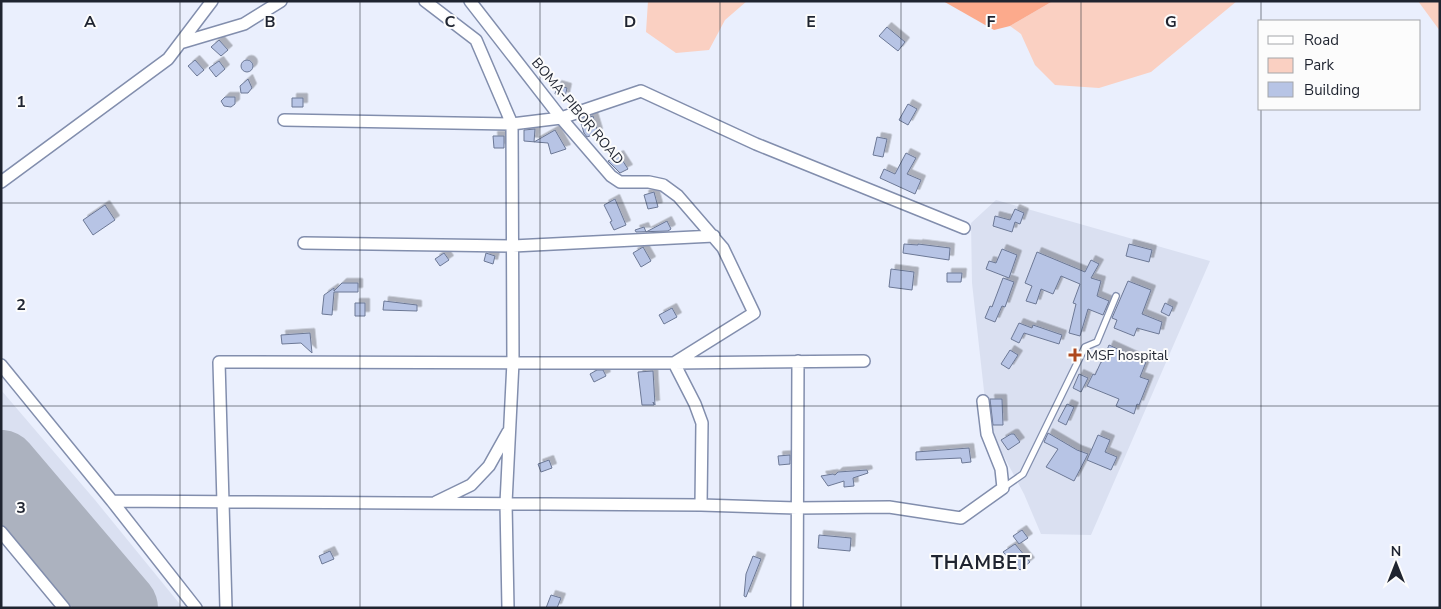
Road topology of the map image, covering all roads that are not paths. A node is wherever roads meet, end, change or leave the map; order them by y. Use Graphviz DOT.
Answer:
graph roads {
  1 [pos="212,1"];
  2 [pos="280,1"];
  3 [pos="425,1"];
  4 [pos="470,1"];
  5 [pos="180,43"];
  6 [pos="561,118"];
  7 [pos="284,120"];
  8 [pos="512,124"];
  9 [pos="1,182"];
  10 [pos="964,228"];
  11 [pos="714,236"];
  12 [pos="304,243"];
  13 [pos="513,246"];
  14 [pos="1116,296"];
  15 [pos="864,361"];
  16 [pos="513,362"];
  17 [pos="674,362"];
  18 [pos="798,362"];
  19 [pos="1,365"];
  20 [pos="983,401"];
  21 [pos="510,429"];
  22 [pos="1004,488"];
  23 [pos="112,501"];
  24 [pos="224,502"];
  25 [pos="435,503"];
  26 [pos="506,504"];
  27 [pos="701,506"];
  28 [pos="797,508"];
  29 [pos="1,532"];
  30 [pos="64,608"];
  31 [pos="196,608"];
  32 [pos="226,608"];
  33 [pos="508,608"];
  34 [pos="797,608"];
  1 -- 5 [label="street"];
  2 -- 5 [label="street"];
  3 -- 8 [label="street"];
  4 -- 6 [label="street, BOMA-PIBOR ROAD"];
  5 -- 9 [label="street"];
  6 -- 8 [label="street"];
  6 -- 10 [label="street"];
  6 -- 11 [label="street, BOMA-PIBOR ROAD"];
  7 -- 8 [label="street"];
  8 -- 13 [label="street"];
  11 -- 13 [label="street"];
  11 -- 17 [label="street, BOMA-PIBOR ROAD"];
  12 -- 13 [label="street"];
  13 -- 16 [label="street"];
  14 -- 22 [label="lane"];
  15 -- 18 [label="street"];
  16 -- 17 [label="street"];
  16 -- 21 [label="street"];
  16 -- 24 [label="street"];
  17 -- 18 [label="street"];
  17 -- 27 [label="street"];
  18 -- 28 [label="street"];
  19 -- 23 [label="street"];
  20 -- 22 [label="street"];
  21 -- 25 [label="street"];
  21 -- 26 [label="street"];
  22 -- 28 [label="street"];
  23 -- 24 [label="street"];
  23 -- 31 [label="street"];
  24 -- 25 [label="street"];
  24 -- 32 [label="street"];
  25 -- 26 [label="street"];
  26 -- 27 [label="street"];
  26 -- 33 [label="street"];
  27 -- 28 [label="street"];
  28 -- 34 [label="street"];
  29 -- 30 [label="street"];
}
